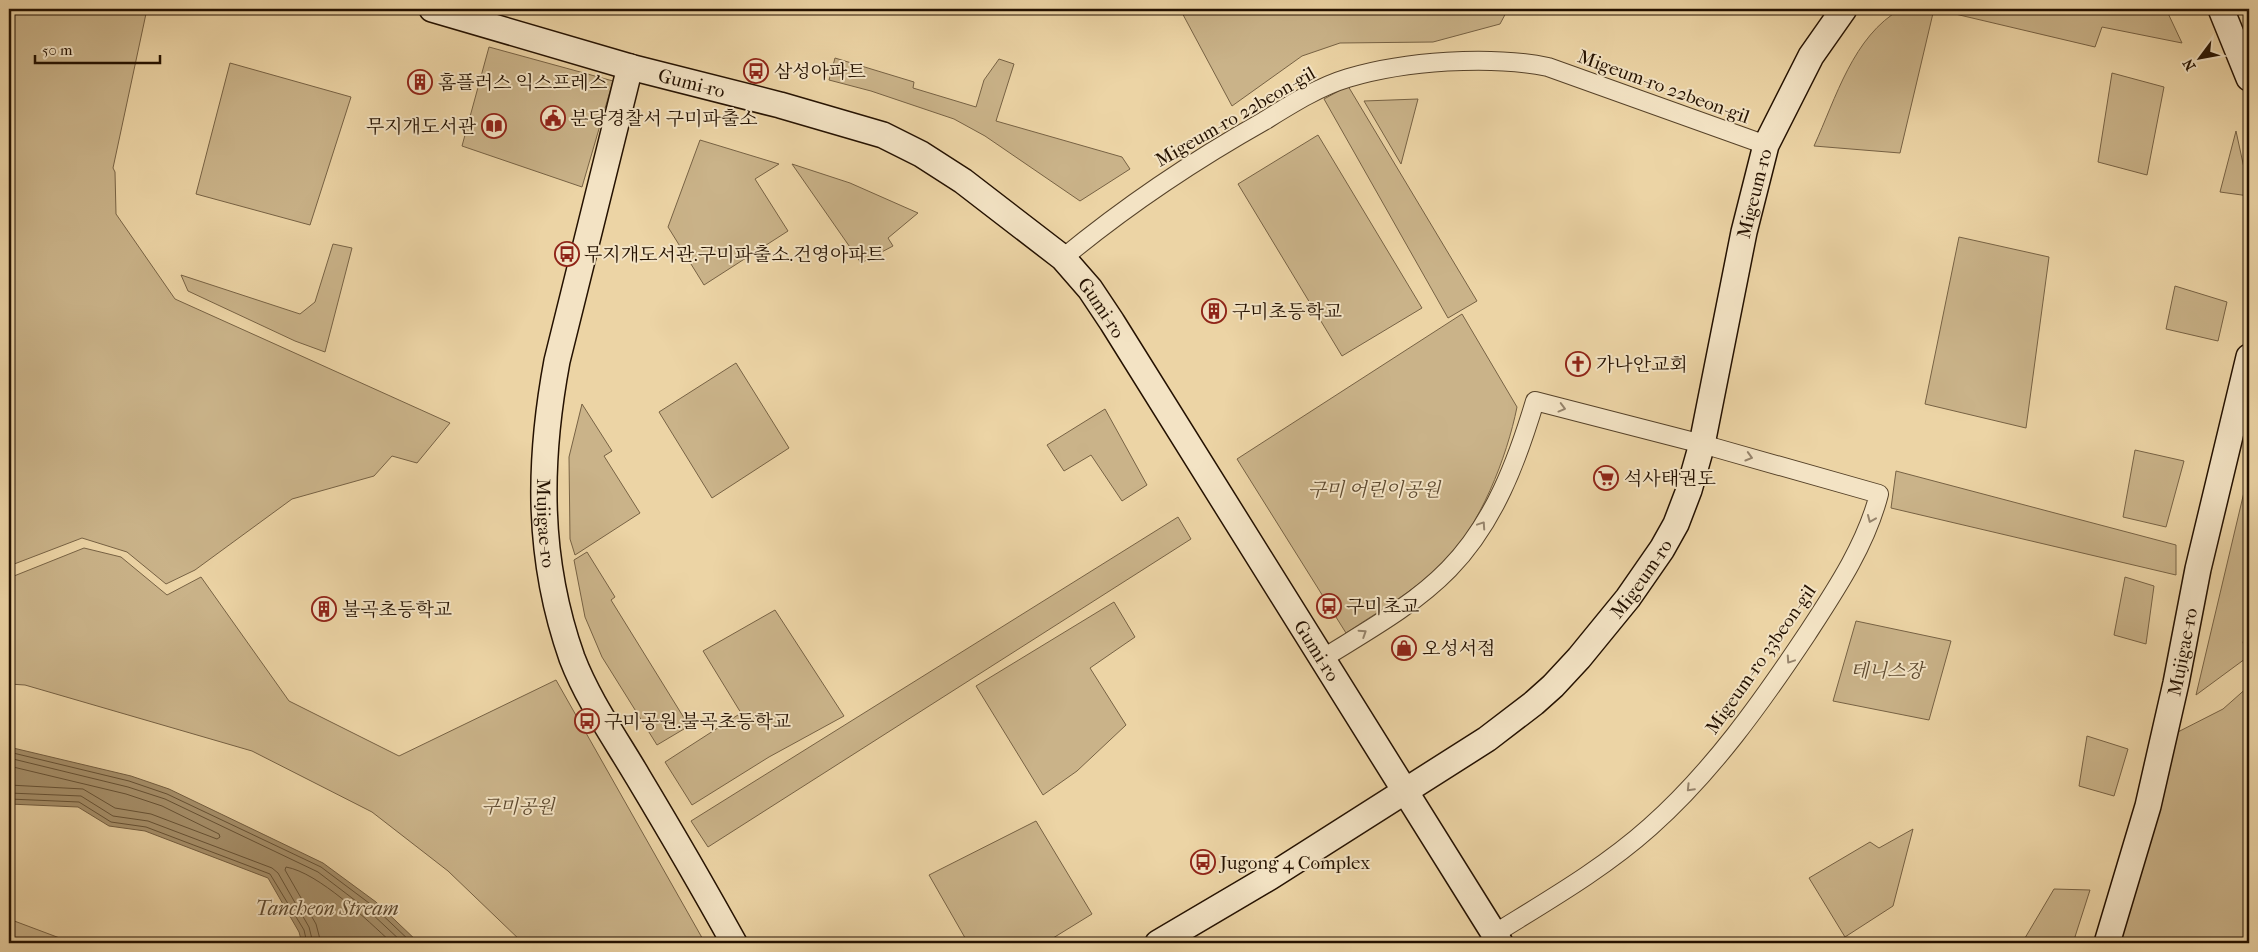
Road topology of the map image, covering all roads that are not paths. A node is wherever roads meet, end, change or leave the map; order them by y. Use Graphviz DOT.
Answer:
graph roads {
  1 [pos="432,9"];
  2 [pos="1844,9"];
  3 [pos="2221,9"];
  4 [pos="630,67"];
  5 [pos="2249,78"];
  6 [pos="1766,145"];
  7 [pos="1063,258"];
  8 [pos="2249,357"];
  9 [pos="1702,444"];
  10 [pos="1322,660"];
  11 [pos="1405,792"];
  12 [pos="1497,939"];
  13 [pos="734,943"];
  14 [pos="1158,943"];
  15 [pos="2107,943"];
  1 -- 4 [label="street, Gumi-ro"];
  2 -- 6 [label="street, Migeum-ro"];
  3 -- 5 [label="street"];
  4 -- 7 [label="street, Gumi-ro"];
  4 -- 13 [label="street, Mujigae-ro"];
  6 -- 7 [label="street, Migeum-ro 22beon-gil"];
  6 -- 9 [label="street, Migeum-ro"];
  7 -- 10 [label="street, Gumi-ro"];
  8 -- 15 [label="street, Mujigae-ro"];
  10 -- 9 [label="street, one-way"];
  9 -- 11 [label="street, Migeum-ro"];
  9 -- 12 [label="street, Migeum-ro 33beon-gil, one-way"];
  10 -- 11 [label="street, Gumi-ro"];
  11 -- 12 [label="street, Gumi-ro"];
  11 -- 14 [label="street, Migeum-ro"];
}
